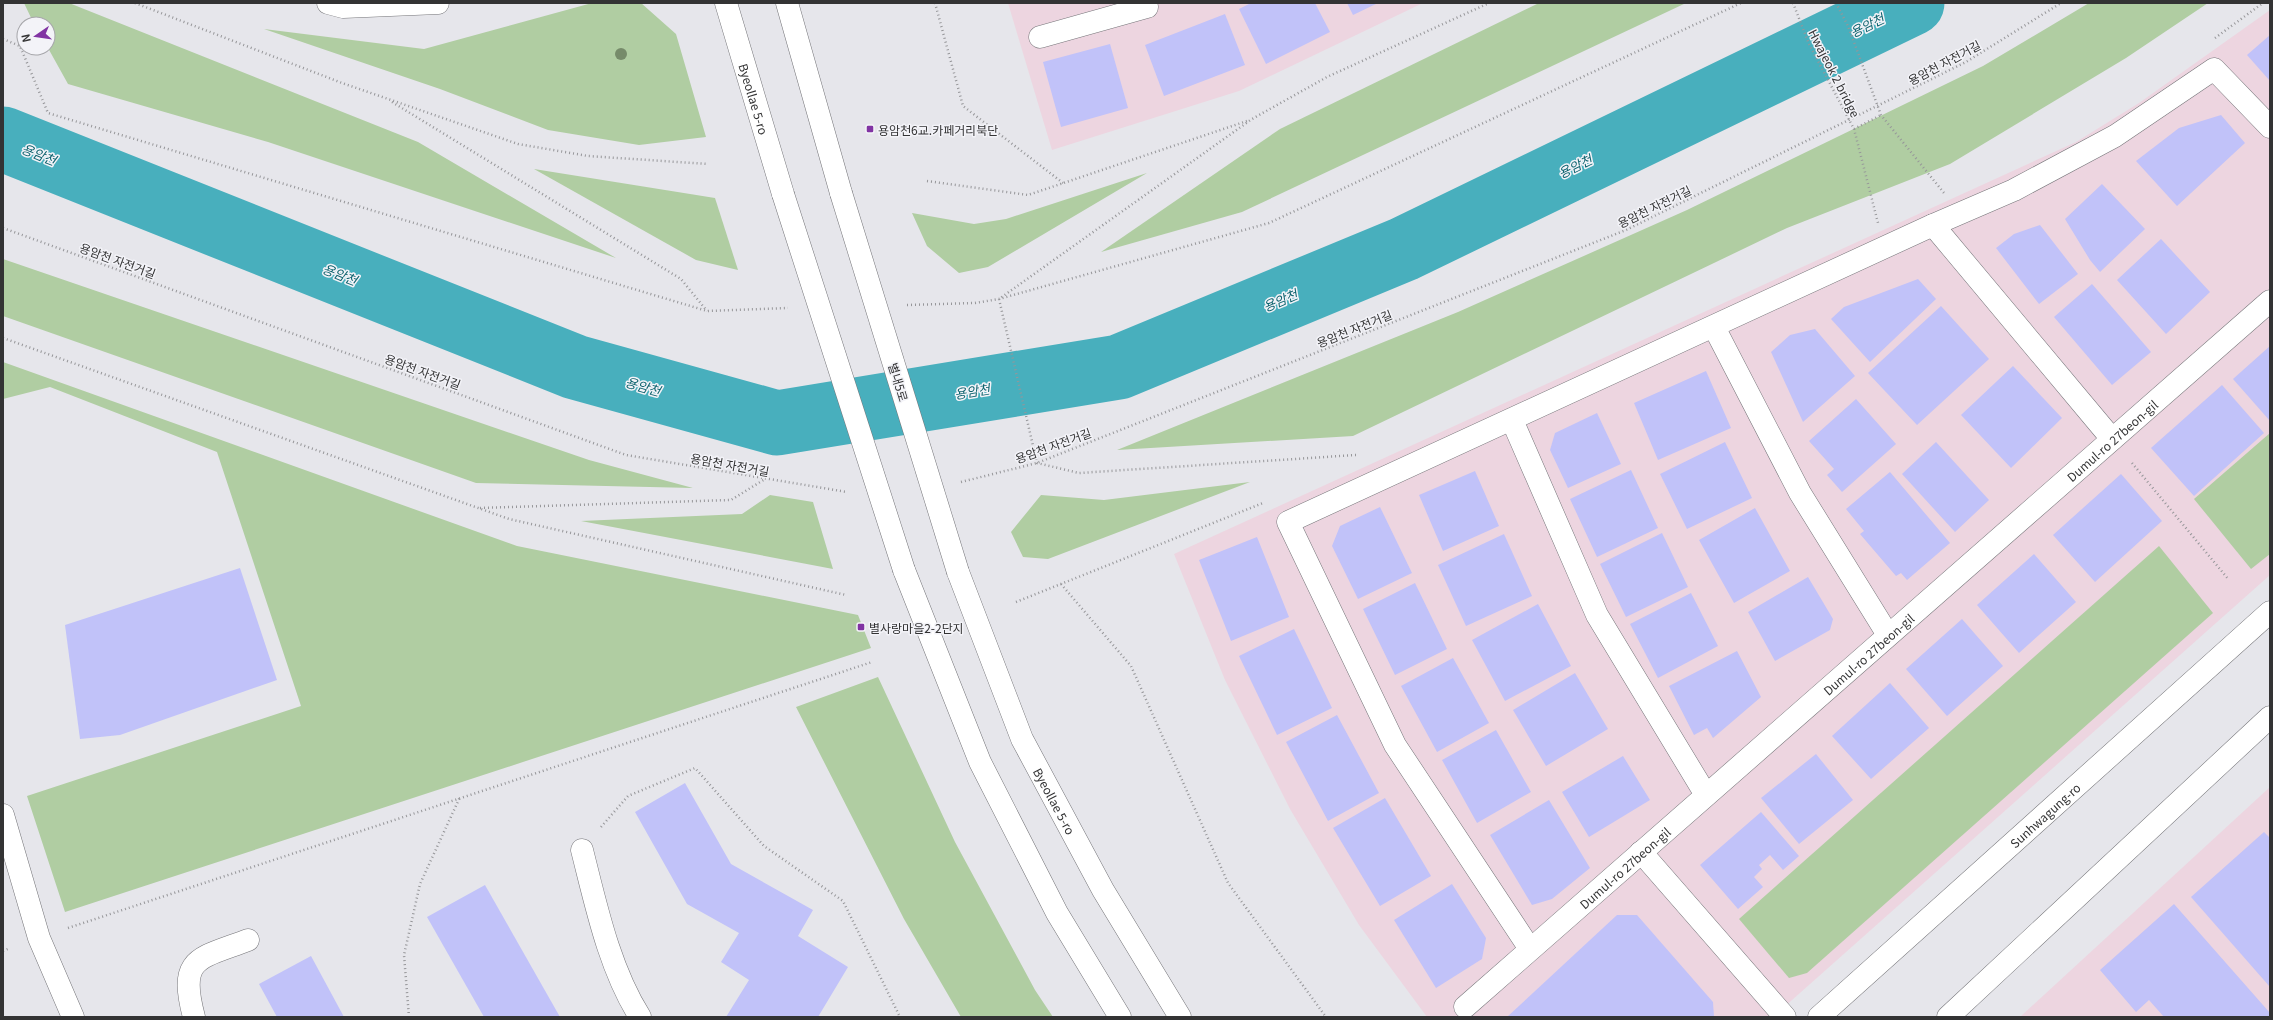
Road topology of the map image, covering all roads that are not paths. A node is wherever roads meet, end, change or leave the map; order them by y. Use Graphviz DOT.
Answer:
graph roads {
  1 [pos="328,3"];
  2 [pos="438,3"];
  3 [pos="726,3"];
  4 [pos="787,3"];
  5 [pos="1150,4"];
  6 [pos="1040,37"];
  7 [pos="2270,127"];
  8 [pos="1933,225"];
  9 [pos="2270,301"];
  10 [pos="1714,327"];
  11 [pos="1512,420"];
  12 [pos="2112,439"];
  13 [pos="958,572"];
  14 [pos="2270,612"];
  15 [pos="1888,635"];
  16 [pos="2270,716"];
  17 [pos="1706,795"];
  18 [pos="3,815"];
  19 [pos="582,850"];
  20 [pos="1641,852"];
  21 [pos="248,940"];
  22 [pos="1530,949"];
  23 [pos="1465,1006"];
  24 [pos="72,1017"];
  25 [pos="194,1017"];
  26 [pos="640,1017"];
  27 [pos="1120,1017"];
  28 [pos="1180,1017"];
  29 [pos="1785,1017"];
  30 [pos="1819,1017"];
  31 [pos="1948,1017"];
  1 -- 2 [label="street"];
  3 -- 27 [label="street, Byeollae 5-ro, bridge"];
  4 -- 13 [label="street, 별내5로, bridge"];
  5 -- 6 [label="street"];
  7 -- 8 [label="street"];
  8 -- 10 [label="street"];
  8 -- 12 [label="street"];
  9 -- 12 [label="street, Dumul-ro 27beon-gil"];
  10 -- 11 [label="street"];
  10 -- 15 [label="street"];
  11 -- 17 [label="street"];
  11 -- 22 [label="street"];
  12 -- 15 [label="street, Dumul-ro 27beon-gil"];
  13 -- 28 [label="street, Byeollae 5-ro"];
  14 -- 30 [label="street, Sunhwagung-ro"];
  15 -- 17 [label="street, Dumul-ro 27beon-gil"];
  16 -- 31 [label="street"];
  17 -- 20 [label="street, Dumul-ro 27beon-gil"];
  18 -- 24 [label="street"];
  19 -- 26 [label="street"];
  20 -- 22 [label="street, Dumul-ro 27beon-gil"];
  20 -- 29 [label="street"];
  21 -- 25 [label="street"];
  22 -- 23 [label="street, Dumul-ro 27beon-gil"];
}
